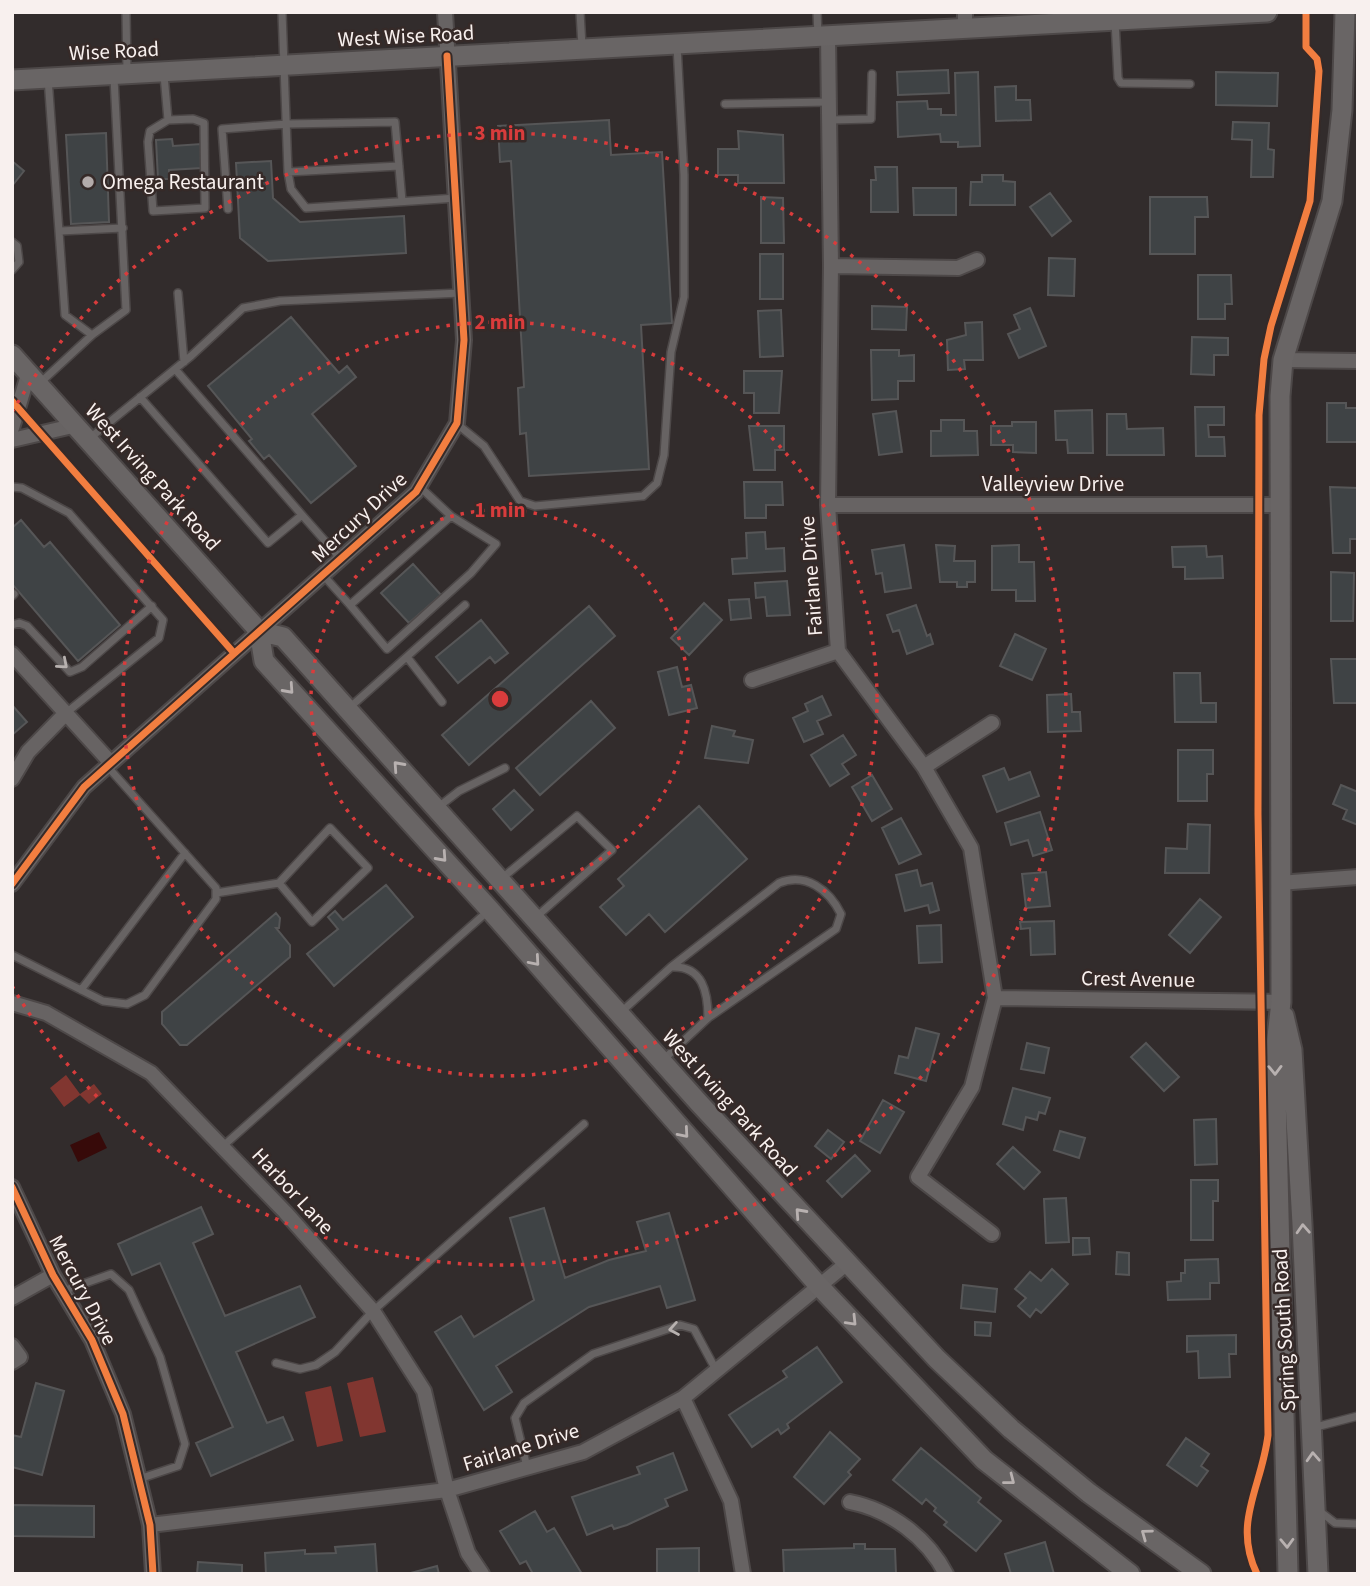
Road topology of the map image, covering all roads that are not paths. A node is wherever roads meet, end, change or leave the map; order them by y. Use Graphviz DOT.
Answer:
graph roads {
  1 [pos="126,12"];
  2 [pos="282,12"];
  3 [pos="445,12"];
  4 [pos="580,12"];
  5 [pos="817,12"];
  6 [pos="1267,12"];
  7 [pos="1345,12"];
  8 [pos="1228,13"];
  9 [pos="1101,18"];
  10 [pos="965,21"];
  11 [pos="823,37"];
  12 [pos="677,44"];
  13 [pos="582,49"];
  14 [pos="447,56"];
  15 [pos="284,66"];
  16 [pos="218,69"];
  17 [pos="164,71"];
  18 [pos="120,73"];
  19 [pos="872,74"];
  20 [pos="48,78"];
  21 [pos="12,80"];
  22 [pos="1190,84"];
  23 [pos="829,103"];
  24 [pos="725,104"];
  25 [pos="168,120"];
  26 [pos="829,120"];
  27 [pos="287,124"];
  28 [pos="399,166"];
  29 [pos="288,172"];
  30 [pos="457,198"];
  31 [pos="402,201"];
  32 [pos="228,209"];
  33 [pos="123,228"];
  34 [pos="60,231"];
  35 [pos="12,242"];
  36 [pos="977,260"];
  37 [pos="831,267"];
  38 [pos="12,270"];
  39 [pos="178,293"];
  40 [pos="461,293"];
  41 [pos="92,335"];
  42 [pos="12,355"];
  43 [pos="1283,360"];
  44 [pos="1358,361"];
  45 [pos="184,362"];
  46 [pos="175,369"];
  47 [pos="35,377"];
  48 [pos="140,397"];
  49 [pos="457,423"];
  50 [pos="12,428"];
  51 [pos="83,432"];
  52 [pos="12,440"];
  53 [pos="13,485"];
  54 [pos="419,486"];
  55 [pos="828,505"];
  56 [pos="1278,505"];
  57 [pos="302,515"];
  58 [pos="452,516"];
  59 [pos="341,558"];
  60 [pos="322,575"];
  61 [pos="350,605"];
  62 [pos="465,605"];
  63 [pos="152,606"];
  64 [pos="12,625"];
  65 [pos="259,631"];
  66 [pos="838,651"];
  67 [pos="12,654"];
  68 [pos="407,657"];
  69 [pos="752,680"];
  70 [pos="442,702"];
  71 [pos="348,709"];
  72 [pos="66,713"];
  73 [pos="992,723"];
  74 [pos="109,764"];
  75 [pos="924,767"];
  76 [pos="505,768"];
  77 [pos="12,779"];
  78 [pos="436,808"];
  79 [pos="185,853"];
  80 [pos="1358,877"];
  81 [pos="500,880"];
  82 [pos="279,883"];
  83 [pos="1279,883"];
  84 [pos="12,884"];
  85 [pos="216,893"];
  86 [pos="490,910"];
  87 [pos="535,919"];
  88 [pos="12,955"];
  89 [pos="671,967"];
  90 [pos="81,990"];
  91 [pos="995,998"];
  92 [pos="1281,1002"];
  93 [pos="12,1003"];
  94 [pos="619,1013"];
  95 [pos="708,1018"];
  96 [pos="662,1061"];
  97 [pos="584,1124"];
  98 [pos="222,1147"];
  99 [pos="12,1187"];
  100 [pos="992,1234"];
  101 [pos="846,1264"];
  102 [pos="52,1275"];
  103 [pos="819,1286"];
  104 [pos="62,1291"];
  105 [pos="12,1298"];
  106 [pos="373,1311"];
  107 [pos="12,1346"];
  108 [pos="12,1362"];
  109 [pos="276,1363"];
  110 [pos="716,1371"];
  111 [pos="683,1398"];
  112 [pos="1358,1416"];
  113 [pos="1311,1428"];
  114 [pos="527,1468"];
  115 [pos="139,1479"];
  116 [pos="447,1490"];
  117 [pos="850,1502"];
  118 [pos="1315,1507"];
  119 [pos="1335,1523"];
  120 [pos="1358,1524"];
  121 [pos="150,1525"];
  122 [pos="1316,1539"];
  123 [pos="153,1574"];
  124 [pos="482,1574"];
  125 [pos="743,1574"];
  126 [pos="946,1574"];
  127 [pos="1130,1574"];
  128 [pos="1201,1574"];
  129 [pos="1288,1574"];
  130 [pos="1318,1574"];
  1 -- 18 [label="lane"];
  2 -- 15 [label="lane"];
  3 -- 14 [label="street, Mercury Drive"];
  4 -- 13 [label="lane"];
  5 -- 11 [label="lane"];
  6 -- 8 [label="street, West Wise Road"];
  7 -- 43 [label="street, Spring South Road"];
  8 -- 9 [label="street, West Wise Road"];
  9 -- 10 [label="street, West Wise Road"];
  9 -- 22 [label="lane"];
  10 -- 11 [label="street, West Wise Road"];
  11 -- 12 [label="street, West Wise Road"];
  11 -- 23 [label="street, Fairlane Drive"];
  12 -- 13 [label="street, West Wise Road"];
  12 -- 49 [label="lane"];
  13 -- 14 [label="street, West Wise Road"];
  14 -- 15 [label="street, West Wise Road"];
  14 -- 30 [label="street, Mercury Drive"];
  15 -- 16 [label="street, West Wise Road"];
  15 -- 27 [label="lane"];
  16 -- 17 [label="street, Wise Road"];
  17 -- 18 [label="street, Wise Road"];
  17 -- 25 [label="lane"];
  18 -- 20 [label="street, Wise Road"];
  18 -- 33 [label="lane"];
  19 -- 26 [label="lane"];
  20 -- 21 [label="street, Wise Road"];
  20 -- 34 [label="lane"];
  23 -- 24 [label="lane"];
  23 -- 26 [label="street, Fairlane Drive"];
  25 -- 25 [label="lane"];
  26 -- 37 [label="street, Fairlane Drive"];
  27 -- 28 [label="lane"];
  27 -- 29 [label="lane"];
  27 -- 32 [label="lane"];
  28 -- 29 [label="lane"];
  28 -- 31 [label="lane"];
  29 -- 31 [label="lane"];
  30 -- 31 [label="lane"];
  30 -- 40 [label="street, Mercury Drive"];
  33 -- 34 [label="lane"];
  33 -- 41 [label="lane"];
  34 -- 41 [label="lane"];
  35 -- 38 [label="lane"];
  36 -- 37 [label="street"];
  37 -- 55 [label="street, Fairlane Drive"];
  39 -- 45 [label="lane"];
  40 -- 45 [label="lane"];
  40 -- 49 [label="street, Mercury Drive"];
  41 -- 47 [label="lane"];
  42 -- 47 [label="street, West Irving Park Road"];
  43 -- 44 [label="street"];
  43 -- 56 [label="street, Spring South Road"];
  45 -- 46 [label="lane"];
  46 -- 48 [label="lane"];
  46 -- 57 [label="lane"];
  47 -- 50 [label="street"];
  47 -- 51 [label="street, West Irving Park Road"];
  48 -- 51 [label="lane"];
  48 -- 57 [label="lane"];
  49 -- 54 [label="street, Mercury Drive"];
  51 -- 52 [label="street"];
  51 -- 65 [label="street, West Irving Park Road"];
  53 -- 63 [label="lane"];
  54 -- 58 [label="lane"];
  54 -- 59 [label="street, Mercury Drive"];
  55 -- 56 [label="street, Valleyview Drive"];
  55 -- 66 [label="street, Fairlane Drive"];
  56 -- 83 [label="street, Spring South Road"];
  57 -- 59 [label="lane"];
  58 -- 61 [label="lane"];
  58 -- 61 [label="lane"];
  59 -- 60 [label="street, Mercury Drive"];
  60 -- 61 [label="lane"];
  60 -- 65 [label="street, Mercury Drive"];
  62 -- 68 [label="lane"];
  64 -- 63 [label="lane, one-way"];
  63 -- 72 [label="lane"];
  65 -- 71 [label="street, West Irving Park Road"];
  65 -- 74 [label="street, Mercury Drive"];
  65 -- 86 [label="street, West Irving Park Road, one-way"];
  66 -- 69 [label="street"];
  66 -- 75 [label="street, Fairlane Drive"];
  67 -- 72 [label="street"];
  68 -- 70 [label="lane"];
  68 -- 71 [label="lane"];
  78 -- 71 [label="street, West Irving Park Road, one-way"];
  72 -- 74 [label="street"];
  72 -- 77 [label="street"];
  73 -- 75 [label="street"];
  74 -- 79 [label="lane"];
  74 -- 84 [label="street, Mercury Drive"];
  75 -- 91 [label="street, Fairlane Drive"];
  76 -- 78 [label="lane"];
  78 -- 81 [label="street, West Irving Park Road"];
  79 -- 85 [label="lane"];
  79 -- 90 [label="lane"];
  80 -- 83 [label="street"];
  81 -- 87 [label="street, West Irving Park Road"];
  81 -- 87 [label="lane"];
  82 -- 82 [label="lane"];
  82 -- 85 [label="lane"];
  83 -- 92 [label="street, Spring South Road"];
  85 -- 90 [label="lane"];
  86 -- 98 [label="lane"];
  86 -- 103 [label="street, West Irving Park Road, one-way"];
  87 -- 94 [label="street, West Irving Park Road"];
  88 -- 90 [label="lane"];
  89 -- 94 [label="lane"];
  89 -- 95 [label="lane"];
  89 -- 95 [label="lane"];
  91 -- 92 [label="street, Crest Avenue"];
  91 -- 100 [label="street, Fairlane Drive"];
  113 -- 92 [label="street, Spring South Road, one-way"];
  92 -- 129 [label="street, Spring South Road, one-way"];
  93 -- 98 [label="street, Harbor Lane"];
  94 -- 96 [label="street, West Irving Park Road"];
  95 -- 96 [label="lane"];
  101 -- 96 [label="street, West Irving Park Road, one-way"];
  97 -- 106 [label="lane"];
  98 -- 106 [label="street, Harbor Lane"];
  99 -- 102 [label="street, Mercury Drive"];
  101 -- 103 [label="street, Fairlane Drive"];
  128 -- 101 [label="street, West Irving Park Road, one-way"];
  102 -- 104 [label="street, Mercury Drive"];
  102 -- 105 [label="street"];
  103 -- 110 [label="street, Fairlane Drive"];
  103 -- 127 [label="street, West Irving Park Road, one-way"];
  104 -- 115 [label="street, Mercury Drive"];
  104 -- 115 [label="lane"];
  106 -- 109 [label="lane"];
  106 -- 116 [label="street, Harbor Lane"];
  107 -- 108 [label="street"];
  110 -- 111 [label="street, Fairlane Drive"];
  110 -- 114 [label="lane, one-way"];
  111 -- 114 [label="street, Fairlane Drive"];
  111 -- 125 [label="street"];
  112 -- 113 [label="lane"];
  118 -- 113 [label="street, Spring South Road, one-way"];
  114 -- 116 [label="street, Fairlane Drive"];
  115 -- 121 [label="street, Mercury Drive"];
  116 -- 121 [label="street, Fairlane Drive"];
  116 -- 124 [label="street, Harbor Lane"];
  117 -- 126 [label="street"];
  118 -- 119 [label="lane"];
  118 -- 122 [label="street, Spring South Road"];
  119 -- 120 [label="lane"];
  119 -- 122 [label="lane"];
  121 -- 123 [label="street, Mercury Drive"];
  122 -- 130 [label="street, Spring South Road"];
}
